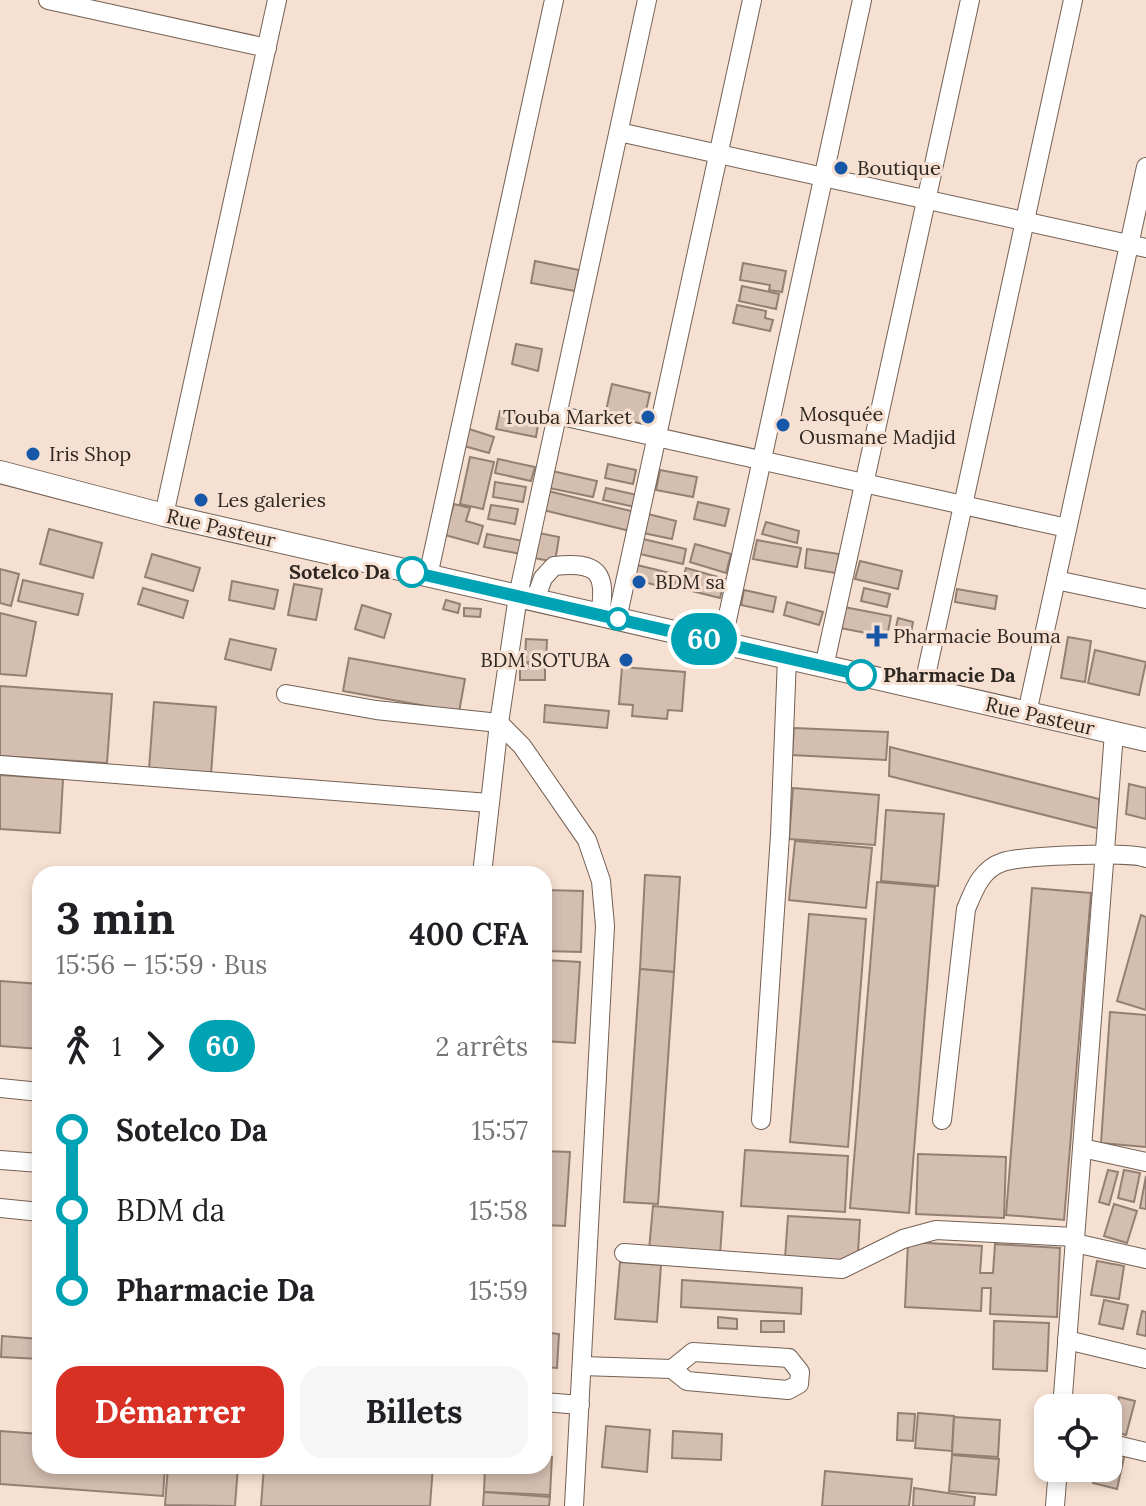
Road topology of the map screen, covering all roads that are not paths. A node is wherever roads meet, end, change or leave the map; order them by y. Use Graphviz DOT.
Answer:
graph roads {
  1 [pos="48,0"];
  2 [pos="277,0"];
  3 [pos="554,0"];
  4 [pos="647,0"];
  5 [pos="752,0"];
  6 [pos="862,0"];
  7 [pos="970,0"];
  8 [pos="1073,0"];
  9 [pos="267,48"];
  10 [pos="619,132"];
  11 [pos="719,154"];
  12 [pos="1146,167"];
  13 [pos="823,177"];
  14 [pos="927,199"];
  15 [pos="1025,221"];
  16 [pos="1138,246"];
  17 [pos="557,415"];
  18 [pos="657,438"];
  19 [pos="761,460"];
  20 [pos="0,472"];
  21 [pos="865,483"];
  22 [pos="963,505"];
  23 [pos="164,515"];
  24 [pos="1067,528"];
  25 [pos="428,576"];
  26 [pos="1056,580"];
  27 [pos="526,598"];
  28 [pos="1146,599"];
  29 [pos="609,617"];
  30 [pos="722,643"];
  31 [pos="787,658"];
  32 [pos="824,667"];
  33 [pos="923,689"];
  34 [pos="286,694"];
  35 [pos="1027,713"];
  36 [pos="499,723"];
  37 [pos="1114,733"];
  38 [pos="1146,740"];
  39 [pos="0,765"];
  40 [pos="489,803"];
  41 [pos="1104,855"];
  42 [pos="1146,858"];
  43 [pos="483,866"];
  44 [pos="0,1088"];
  45 [pos="32,1091"];
  46 [pos="761,1120"];
  47 [pos="942,1120"];
  48 [pos="1082,1148"];
  49 [pos="0,1160"];
  50 [pos="32,1162"];
  51 [pos="1146,1162"];
  52 [pos="0,1208"];
  53 [pos="32,1211"];
  54 [pos="1075,1240"];
  55 [pos="624,1253"];
  56 [pos="1146,1259"];
  57 [pos="1067,1340"];
  58 [pos="1146,1359"];
  59 [pos="582,1366"];
  60 [pos="672,1369"];
  61 [pos="1063,1394"];
  62 [pos="552,1403"];
  63 [pos="580,1405"];
  64 [pos="1122,1446"];
  65 [pos="1146,1452"];
  66 [pos="1057,1482"];
  67 [pos="574,1506"];
  68 [pos="1055,1506"];
  1 -- 9 [label="street"];
  2 -- 9 [label="street"];
  3 -- 25 [label="street"];
  4 -- 10 [label="street"];
  5 -- 11 [label="street"];
  6 -- 13 [label="street"];
  7 -- 14 [label="street"];
  8 -- 15 [label="street"];
  9 -- 23 [label="street"];
  10 -- 11 [label="street"];
  10 -- 17 [label="street"];
  11 -- 13 [label="street"];
  11 -- 18 [label="street"];
  12 -- 16 [label="street"];
  13 -- 14 [label="street"];
  13 -- 19 [label="street"];
  14 -- 15 [label="street"];
  14 -- 21 [label="street"];
  15 -- 16 [label="street"];
  15 -- 22 [label="street"];
  16 -- 24 [label="street"];
  17 -- 18 [label="street"];
  17 -- 27 [label="street"];
  18 -- 19 [label="street"];
  18 -- 29 [label="street"];
  19 -- 21 [label="street"];
  19 -- 30 [label="street"];
  20 -- 23 [label="main road, Rue Pasteur"];
  21 -- 22 [label="street"];
  21 -- 32 [label="street"];
  22 -- 24 [label="street"];
  22 -- 33 [label="street"];
  23 -- 25 [label="main road, Rue Pasteur"];
  24 -- 26 [label="street"];
  25 -- 27 [label="main road, Rue Pasteur"];
  26 -- 28 [label="street"];
  26 -- 35 [label="street"];
  27 -- 29 [label="main road, Rue Pasteur"];
  27 -- 29 [label="street"];
  27 -- 36 [label="street"];
  29 -- 30 [label="main road, Rue Pasteur"];
  30 -- 31 [label="main road, Rue Pasteur"];
  31 -- 32 [label="main road, Rue Pasteur"];
  31 -- 46 [label="street"];
  32 -- 33 [label="main road, Rue Pasteur"];
  33 -- 35 [label="main road, Rue Pasteur"];
  34 -- 36 [label="street"];
  35 -- 37 [label="main road, Rue Pasteur"];
  36 -- 40 [label="street"];
  36 -- 59 [label="street"];
  37 -- 38 [label="main road, Rue Pasteur"];
  37 -- 41 [label="street"];
  39 -- 40 [label="street"];
  40 -- 43 [label="street"];
  41 -- 42 [label="street"];
  41 -- 47 [label="street"];
  41 -- 48 [label="street"];
  44 -- 45 [label="street"];
  48 -- 51 [label="street"];
  48 -- 54 [label="street"];
  49 -- 50 [label="street"];
  52 -- 53 [label="street"];
  54 -- 55 [label="street"];
  54 -- 56 [label="street"];
  54 -- 57 [label="street"];
  57 -- 58 [label="street"];
  57 -- 61 [label="street"];
  59 -- 60 [label="street"];
  59 -- 63 [label="street"];
  60 -- 60 [label="street"];
  62 -- 63 [label="street"];
  63 -- 67 [label="street"];
  64 -- 65 [label="street"];
  66 -- 68 [label="street"];
}
